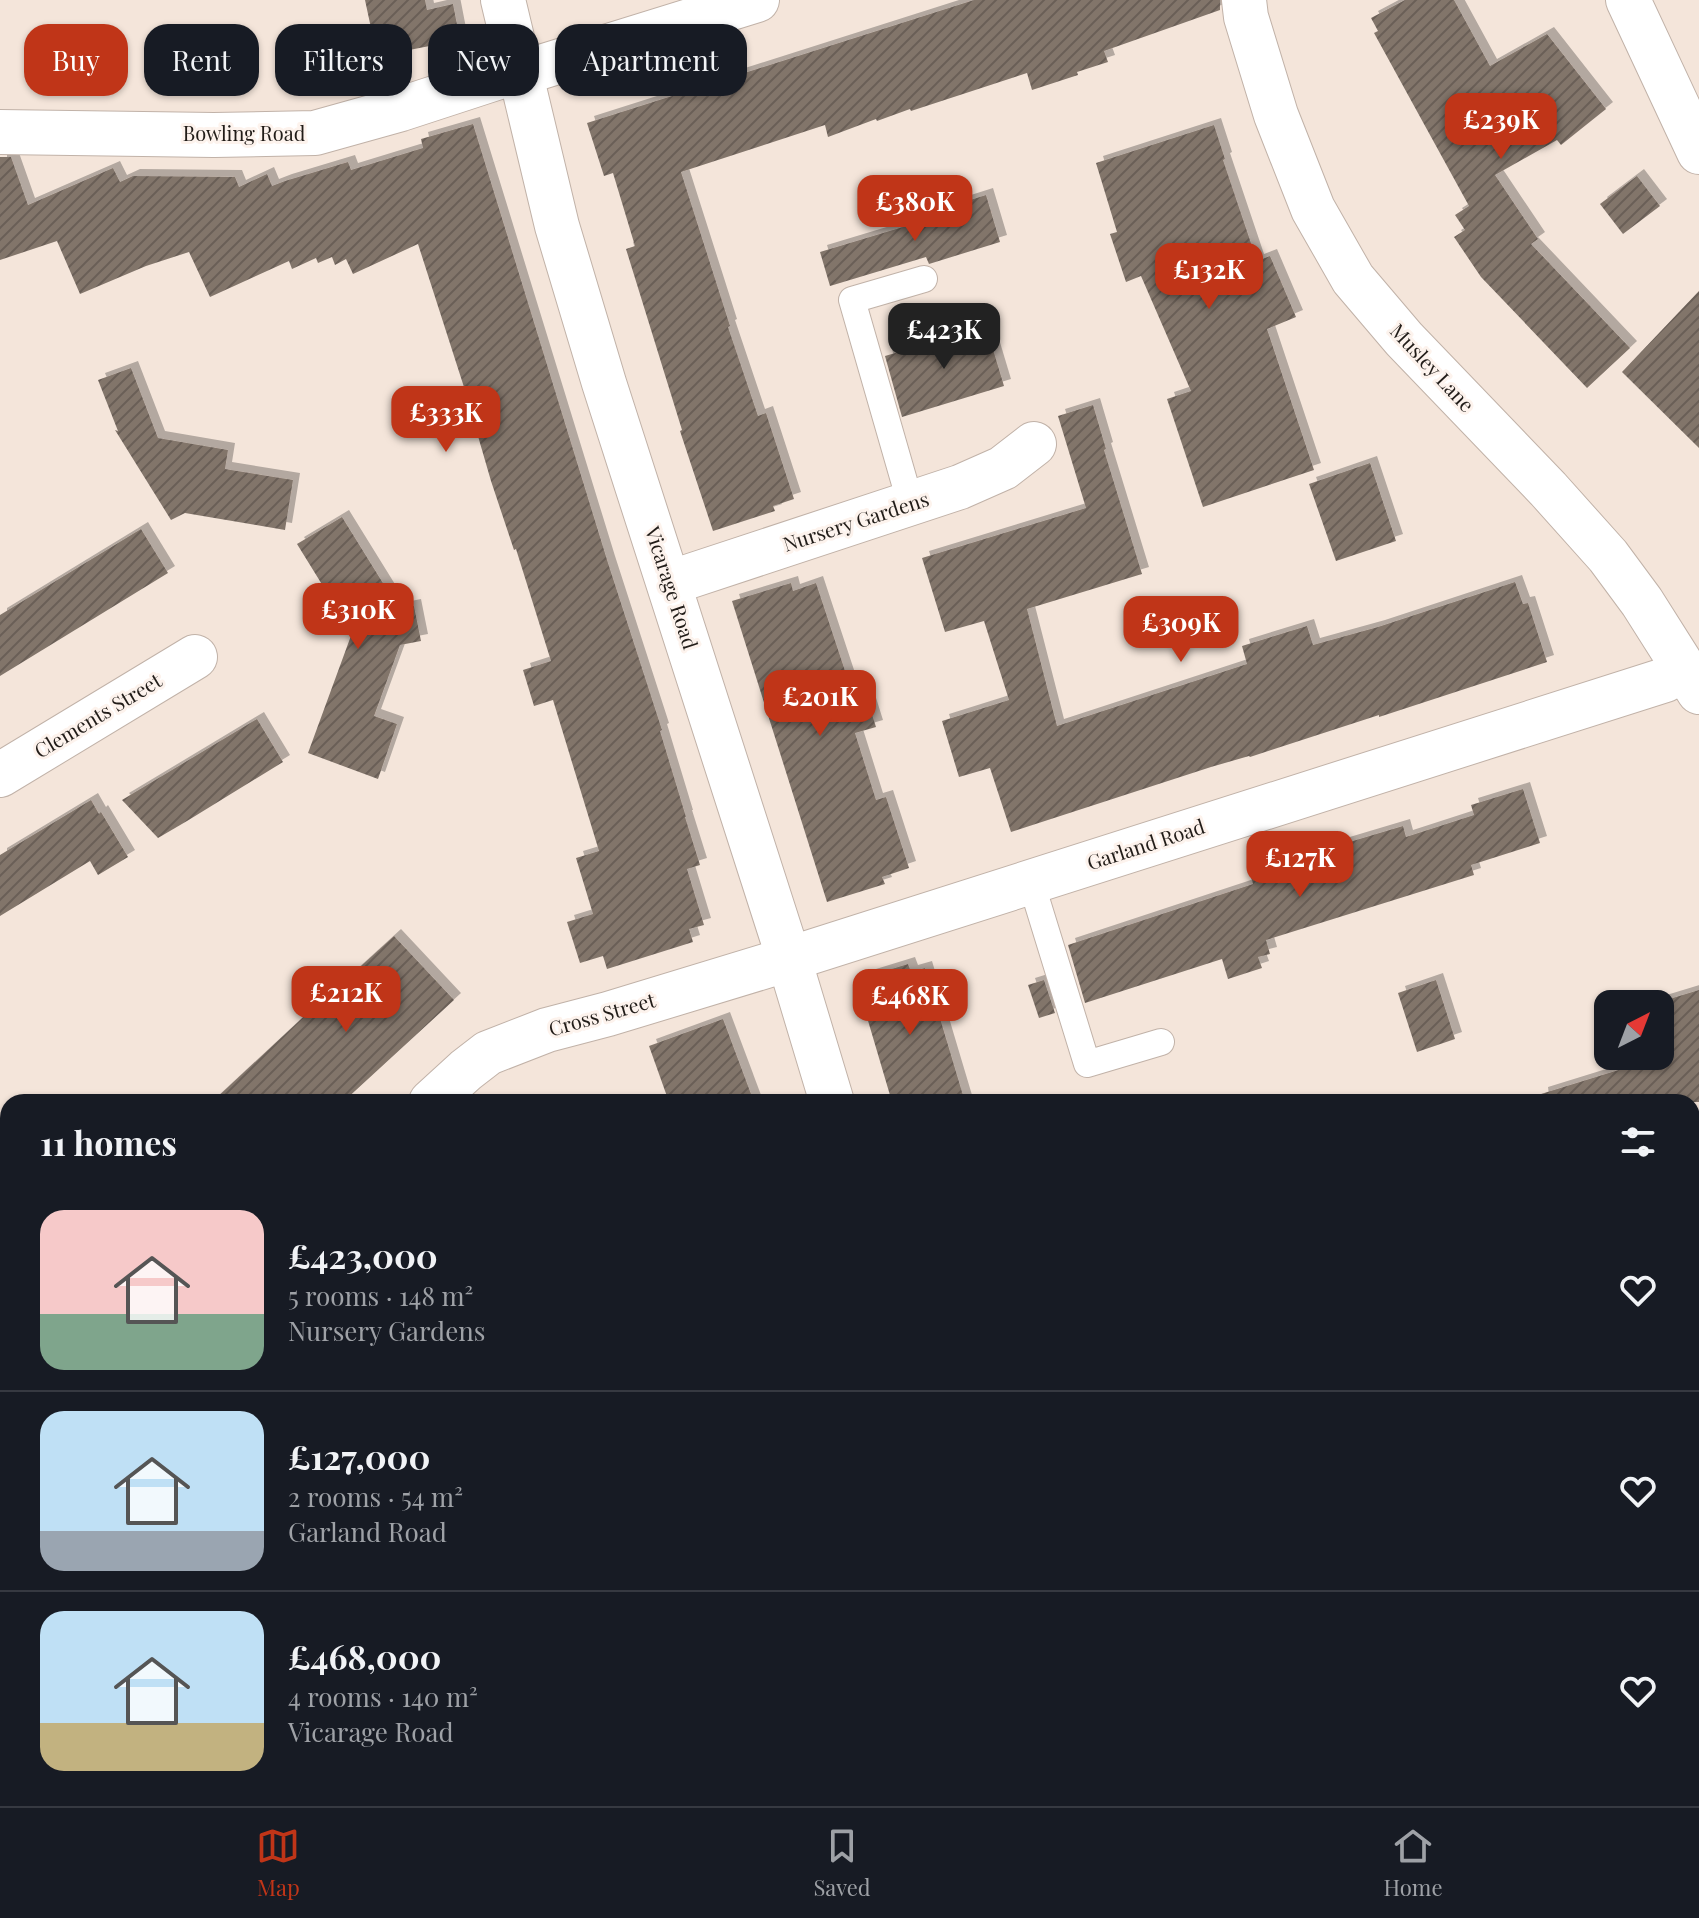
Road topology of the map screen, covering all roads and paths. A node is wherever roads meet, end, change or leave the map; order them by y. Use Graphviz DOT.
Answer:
graph roads {
  1 [pos="503,0"];
  2 [pos="757,0"];
  3 [pos="1244,0"];
  4 [pos="1628,0"];
  5 [pos="509,24"];
  6 [pos="539,67"];
  7 [pos="439,96"];
  8 [pos="526,96"];
  9 [pos="0,132"];
  10 [pos="1699,152"];
  11 [pos="924,279"];
  12 [pos="1034,444"];
  13 [pos="911,505"];
  14 [pos="669,583"];
  15 [pos="195,657"];
  16 [pos="1692,681"];
  17 [pos="0,775"];
  18 [pos="1031,882"];
  19 [pos="789,959"];
  20 [pos="1161,1042"];
  21 [pos="440,1094"];
  22 [pos="830,1094"];
  1 -- 5 [label="street, Vicarage Road"];
  2 -- 6 [label="street, Bowling Road"];
  3 -- 16 [label="street, Musley Lane"];
  4 -- 10 [label="street"];
  7 -- 9 [label="street, Bowling Road"];
  8 -- 14 [label="street, Vicarage Road"];
  11 -- 13 [label="lane"];
  12 -- 13 [label="street, Nursery Gardens"];
  13 -- 14 [label="street, Nursery Gardens"];
  14 -- 19 [label="street, Vicarage Road"];
  15 -- 17 [label="street, Clements Street"];
  16 -- 18 [label="street, Garland Road"];
  18 -- 19 [label="street, Garland Road"];
  18 -- 20 [label="lane"];
  19 -- 21 [label="street, Cross Street"];
  19 -- 22 [label="street, Vicarage Road"];
}
